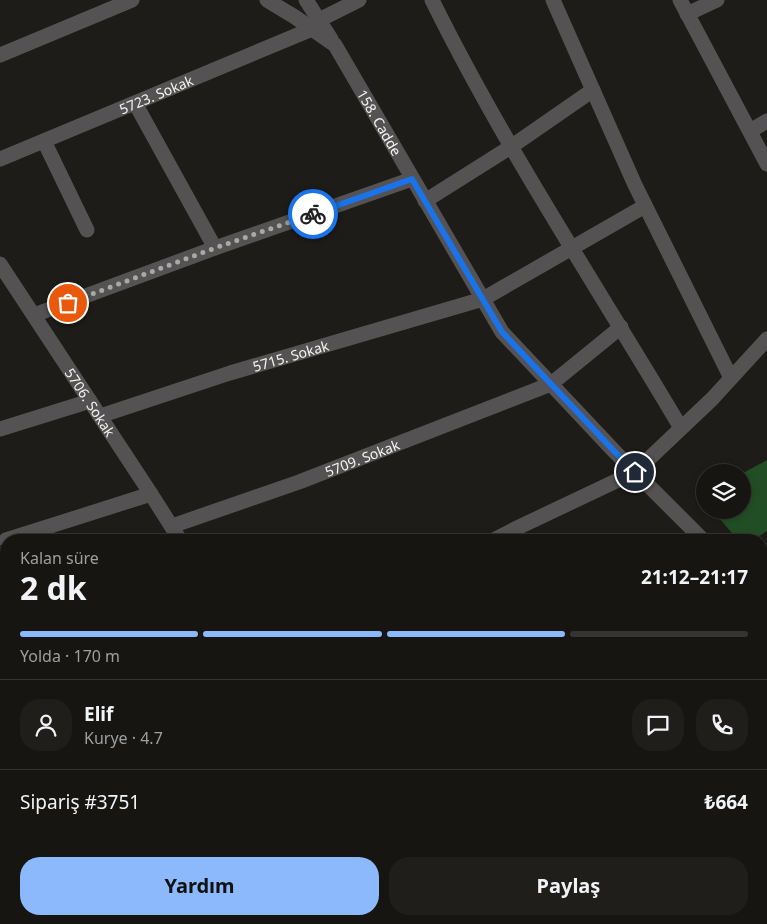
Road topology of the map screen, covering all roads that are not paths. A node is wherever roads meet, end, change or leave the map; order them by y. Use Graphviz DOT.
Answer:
graph roads {
  1 [pos="132,0"];
  2 [pos="267,0"];
  3 [pos="306,0"];
  4 [pos="359,0"];
  5 [pos="432,0"];
  6 [pos="553,0"];
  7 [pos="680,0"];
  8 [pos="717,0"];
  9 [pos="687,14"];
  10 [pos="316,25"];
  11 [pos="0,55"];
  12 [pos="593,90"];
  13 [pos="135,103"];
  14 [pos="767,120"];
  15 [pos="750,131"];
  16 [pos="44,140"];
  17 [pos="512,146"];
  18 [pos="0,159"];
  19 [pos="767,164"];
  20 [pos="412,179"];
  21 [pos="425,201"];
  22 [pos="645,206"];
  23 [pos="86,230"];
  24 [pos="215,248"];
  25 [pos="572,248"];
  26 [pos="1,267"];
  27 [pos="483,299"];
  28 [pos="34,316"];
  29 [pos="621,327"];
  30 [pos="767,339"];
  31 [pos="731,378"];
  32 [pos="551,384"];
  33 [pos="90,401"];
  34 [pos="100,416"];
  35 [pos="681,428"];
  36 [pos="0,429"];
  37 [pos="635,472"];
  38 [pos="151,494"];
  39 [pos="172,526"];
  40 [pos="38,534"];
  41 [pos="177,534"];
  42 [pos="506,534"];
  43 [pos="697,534"];
  1 -- 11 [label="street"];
  2 -- 10 [label="street, 158. Cadde"];
  3 -- 10 [label="street"];
  4 -- 10 [label="street, 5723. Sokak"];
  5 -- 17 [label="street"];
  6 -- 12 [label="street"];
  7 -- 9 [label="street"];
  8 -- 9 [label="street"];
  9 -- 15 [label="street"];
  10 -- 13 [label="street, 5723. Sokak"];
  10 -- 20 [label="street, 158. Cadde"];
  12 -- 17 [label="street"];
  12 -- 22 [label="street"];
  13 -- 16 [label="street, 5723. Sokak"];
  13 -- 24 [label="street"];
  14 -- 15 [label="street"];
  15 -- 19 [label="street"];
  16 -- 18 [label="street, 5723. Sokak"];
  16 -- 23 [label="street"];
  17 -- 21 [label="street"];
  17 -- 25 [label="street"];
  20 -- 21 [label="street, 158. Cadde"];
  20 -- 24 [label="street"];
  21 -- 27 [label="street, 158. Cadde"];
  22 -- 25 [label="street, 5715. Sokak"];
  22 -- 31 [label="street"];
  24 -- 28 [label="street"];
  25 -- 27 [label="street, 5715. Sokak"];
  25 -- 29 [label="street"];
  26 -- 28 [label="street, 5706. Sokak"];
  27 -- 32 [label="street, 158. Cadde"];
  27 -- 34 [label="street, 5715. Sokak"];
  28 -- 33 [label="street, 5706. Sokak"];
  29 -- 32 [label="street, 5709. Sokak"];
  29 -- 35 [label="street"];
  30 -- 31 [label="street"];
  31 -- 35 [label="street"];
  32 -- 37 [label="street, 158. Cadde"];
  32 -- 39 [label="street, 5709. Sokak"];
  33 -- 34 [label="street, 5706. Sokak"];
  33 -- 36 [label="street"];
  34 -- 38 [label="street, 5706. Sokak"];
  35 -- 37 [label="street"];
  37 -- 42 [label="street"];
  37 -- 43 [label="street, 158. Cadde"];
  38 -- 39 [label="street, 5706. Sokak"];
  38 -- 40 [label="street"];
  39 -- 41 [label="street, 5706. Sokak"];
}
